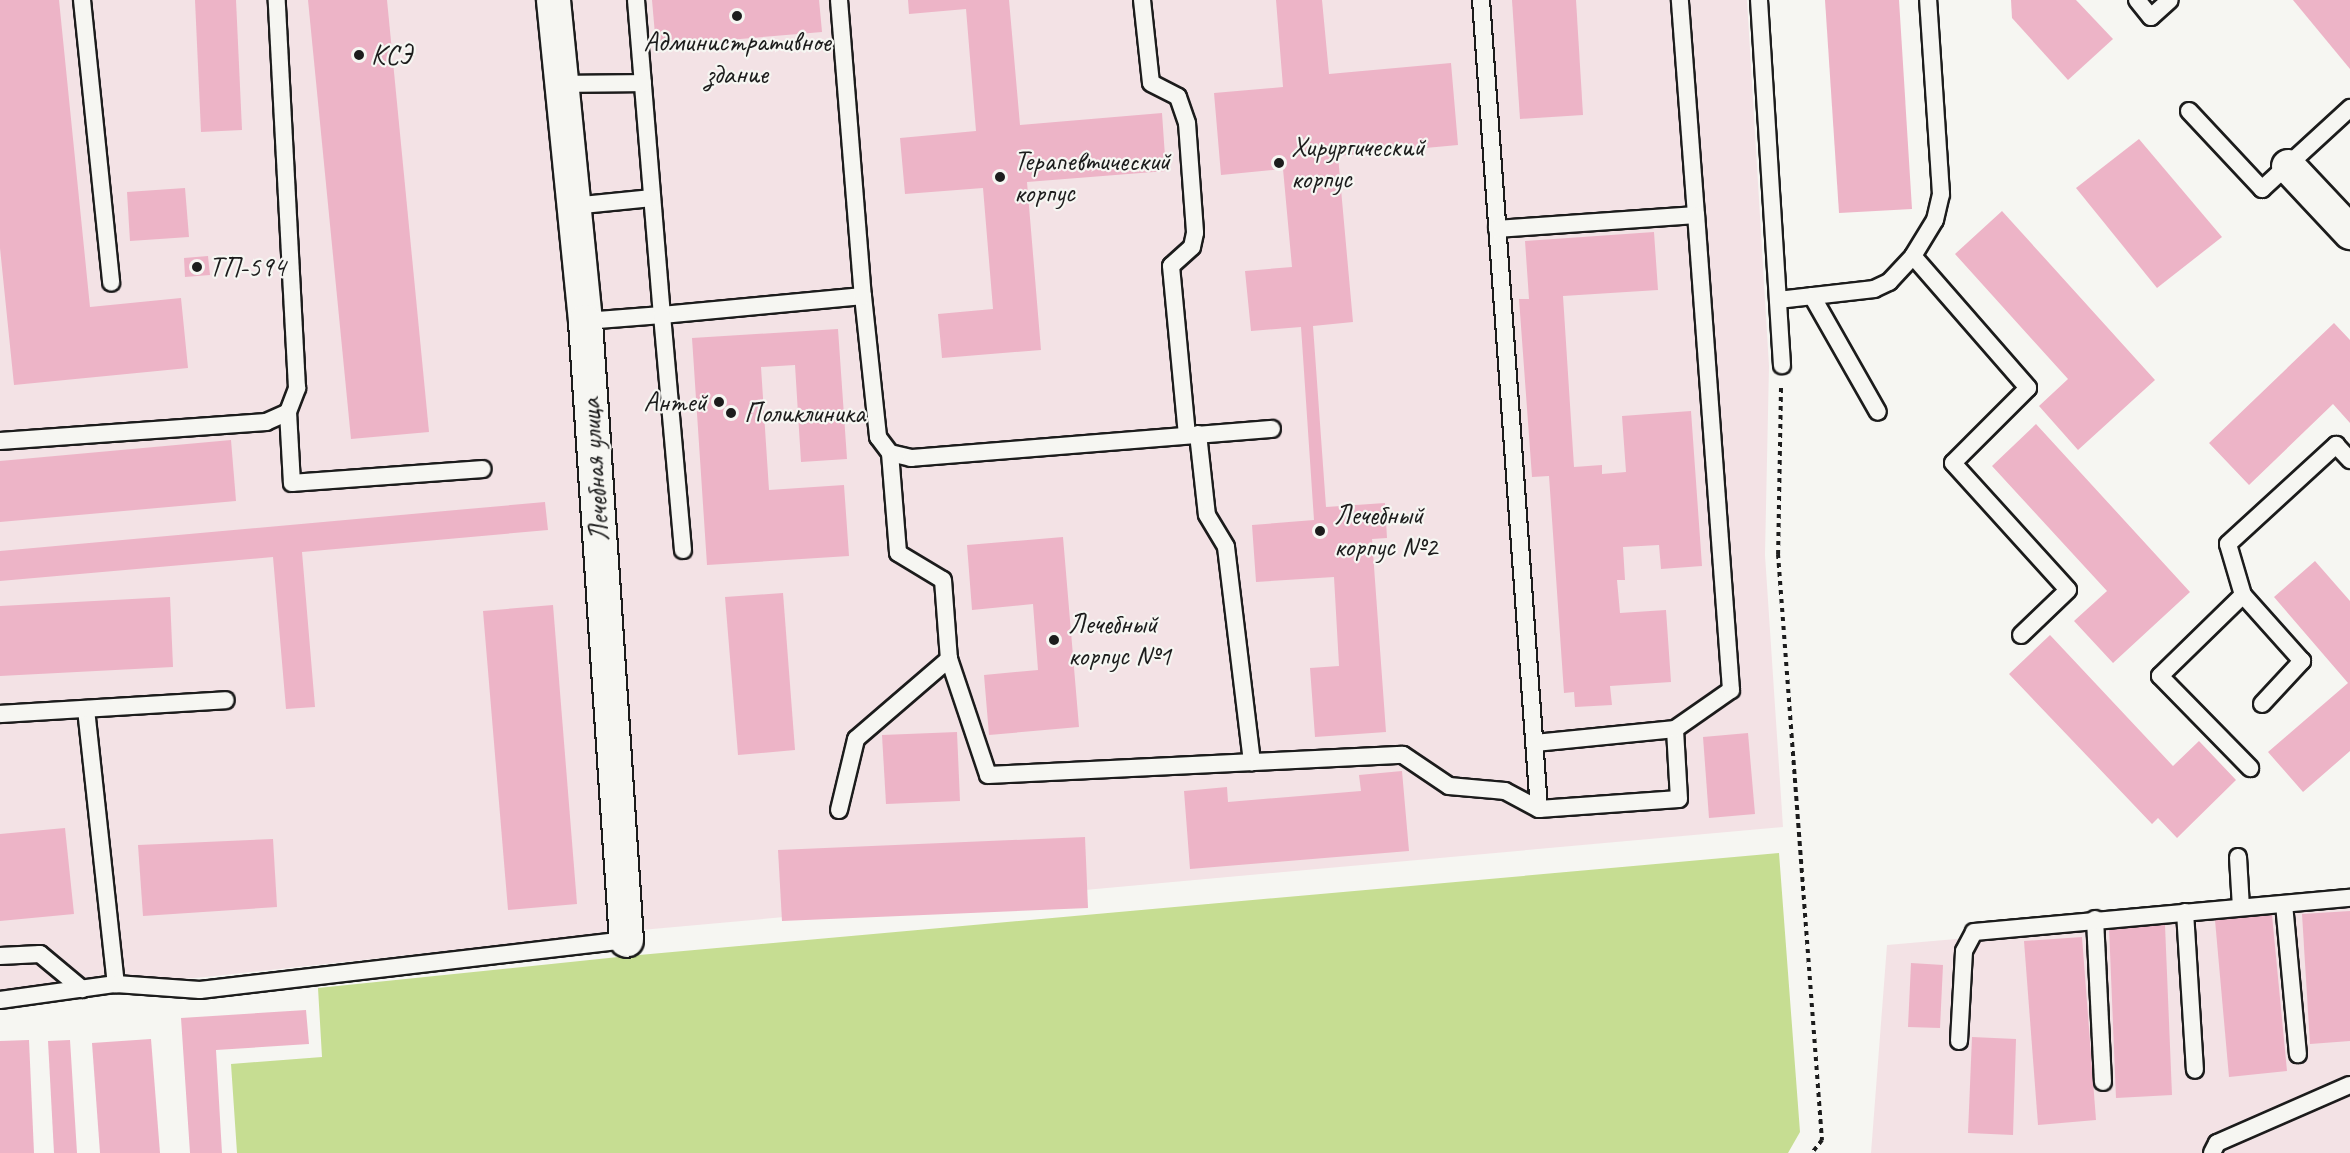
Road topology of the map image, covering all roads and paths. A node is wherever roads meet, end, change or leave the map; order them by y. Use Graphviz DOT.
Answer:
graph roads {
  1 [pos="82,0"];
  2 [pos="277,0"];
  3 [pos="553,0"];
  4 [pos="636,0"];
  5 [pos="838,0"];
  6 [pos="1142,0"];
  7 [pos="1481,0"];
  8 [pos="1680,0"];
  9 [pos="1760,0"];
  10 [pos="1928,0"];
  11 [pos="2137,0"];
  12 [pos="2170,0"];
  13 [pos="643,83"];
  14 [pos="563,84"];
  15 [pos="2350,108"];
  16 [pos="2189,111"];
  17 [pos="2288,166"];
  18 [pos="652,198"];
  19 [pos="573,206"];
  20 [pos="1696,215"];
  21 [pos="1497,229"];
  22 [pos="2350,232"];
  23 [pos="1913,256"];
  24 [pos="111,283"];
  25 [pos="863,296"];
  26 [pos="1812,296"];
  27 [pos="1778,300"];
  28 [pos="662,315"];
  29 [pos="585,321"];
  30 [pos="1782,365"];
  31 [pos="288,412"];
  32 [pos="1878,412"];
  33 [pos="1272,429"];
  34 [pos="1192,434"];
  35 [pos="0,441"];
  36 [pos="890,453"];
  37 [pos="2350,460"];
  38 [pos="482,470"];
  39 [pos="683,550"];
  40 [pos="2243,595"];
  41 [pos="2021,635"];
  42 [pos="949,659"];
  43 [pos="226,700"];
  44 [pos="2262,704"];
  45 [pos="86,709"];
  46 [pos="0,714"];
  47 [pos="1675,729"];
  48 [pos="1534,743"];
  49 [pos="1252,762"];
  50 [pos="2250,768"];
  51 [pos="1539,809"];
  52 [pos="839,810"];
  53 [pos="2238,857"];
  54 [pos="2350,898"];
  55 [pos="2284,904"];
  56 [pos="2241,907"];
  57 [pos="2185,912"];
  58 [pos="2095,919"];
  59 [pos="626,940"];
  60 [pos="0,956"];
  61 [pos="116,984"];
  62 [pos="82,989"];
  63 [pos="0,1000"];
  64 [pos="1959,1041"];
  65 [pos="2298,1054"];
  66 [pos="2195,1070"];
  67 [pos="2103,1082"];
  68 [pos="2350,1085"];
  69 [pos="1812,1153"];
  70 [pos="2212,1153"];
  1 -- 24 [label="lane"];
  2 -- 31 [label="lane"];
  3 -- 14 [label="street, Лечебная улица"];
  4 -- 13 [label="lane"];
  5 -- 25 [label="lane"];
  6 -- 34 [label="lane"];
  7 -- 21 [label="lane"];
  8 -- 20 [label="lane"];
  9 -- 27 [label="lane"];
  10 -- 23 [label="lane"];
  11 -- 12 [label="lane"];
  13 -- 14 [label="lane"];
  13 -- 18 [label="lane"];
  14 -- 19 [label="street, Лечебная улица"];
  15 -- 17 [label="lane"];
  16 -- 17 [label="lane"];
  17 -- 22 [label="street"];
  18 -- 19 [label="lane"];
  18 -- 28 [label="lane"];
  19 -- 29 [label="street, Лечебная улица"];
  20 -- 21 [label="lane"];
  20 -- 47 [label="lane"];
  21 -- 48 [label="lane"];
  23 -- 26 [label="lane"];
  23 -- 41 [label="lane"];
  25 -- 28 [label="lane"];
  25 -- 36 [label="lane"];
  26 -- 27 [label="lane"];
  26 -- 32 [label="lane"];
  27 -- 30 [label="lane"];
  28 -- 29 [label="lane"];
  28 -- 39 [label="lane"];
  29 -- 59 [label="street, Лечебная улица"];
  30 -- 69 [label="path"];
  31 -- 35 [label="lane"];
  31 -- 38 [label="lane"];
  33 -- 34 [label="lane"];
  34 -- 36 [label="lane"];
  34 -- 49 [label="lane"];
  36 -- 42 [label="lane"];
  37 -- 40 [label="lane"];
  40 -- 44 [label="lane"];
  40 -- 50 [label="lane"];
  42 -- 49 [label="lane"];
  42 -- 52 [label="lane"];
  43 -- 45 [label="lane"];
  45 -- 46 [label="lane"];
  45 -- 61 [label="lane"];
  47 -- 48 [label="lane"];
  47 -- 51 [label="lane"];
  48 -- 51 [label="lane"];
  49 -- 51 [label="lane"];
  53 -- 56 [label="lane"];
  54 -- 55 [label="lane"];
  55 -- 56 [label="lane"];
  55 -- 65 [label="lane"];
  56 -- 57 [label="lane"];
  57 -- 58 [label="lane"];
  57 -- 66 [label="lane"];
  58 -- 64 [label="lane"];
  58 -- 67 [label="lane"];
  59 -- 61 [label="lane"];
  60 -- 62 [label="lane"];
  61 -- 62 [label="lane"];
  62 -- 63 [label="lane"];
  68 -- 70 [label="lane"];
}
